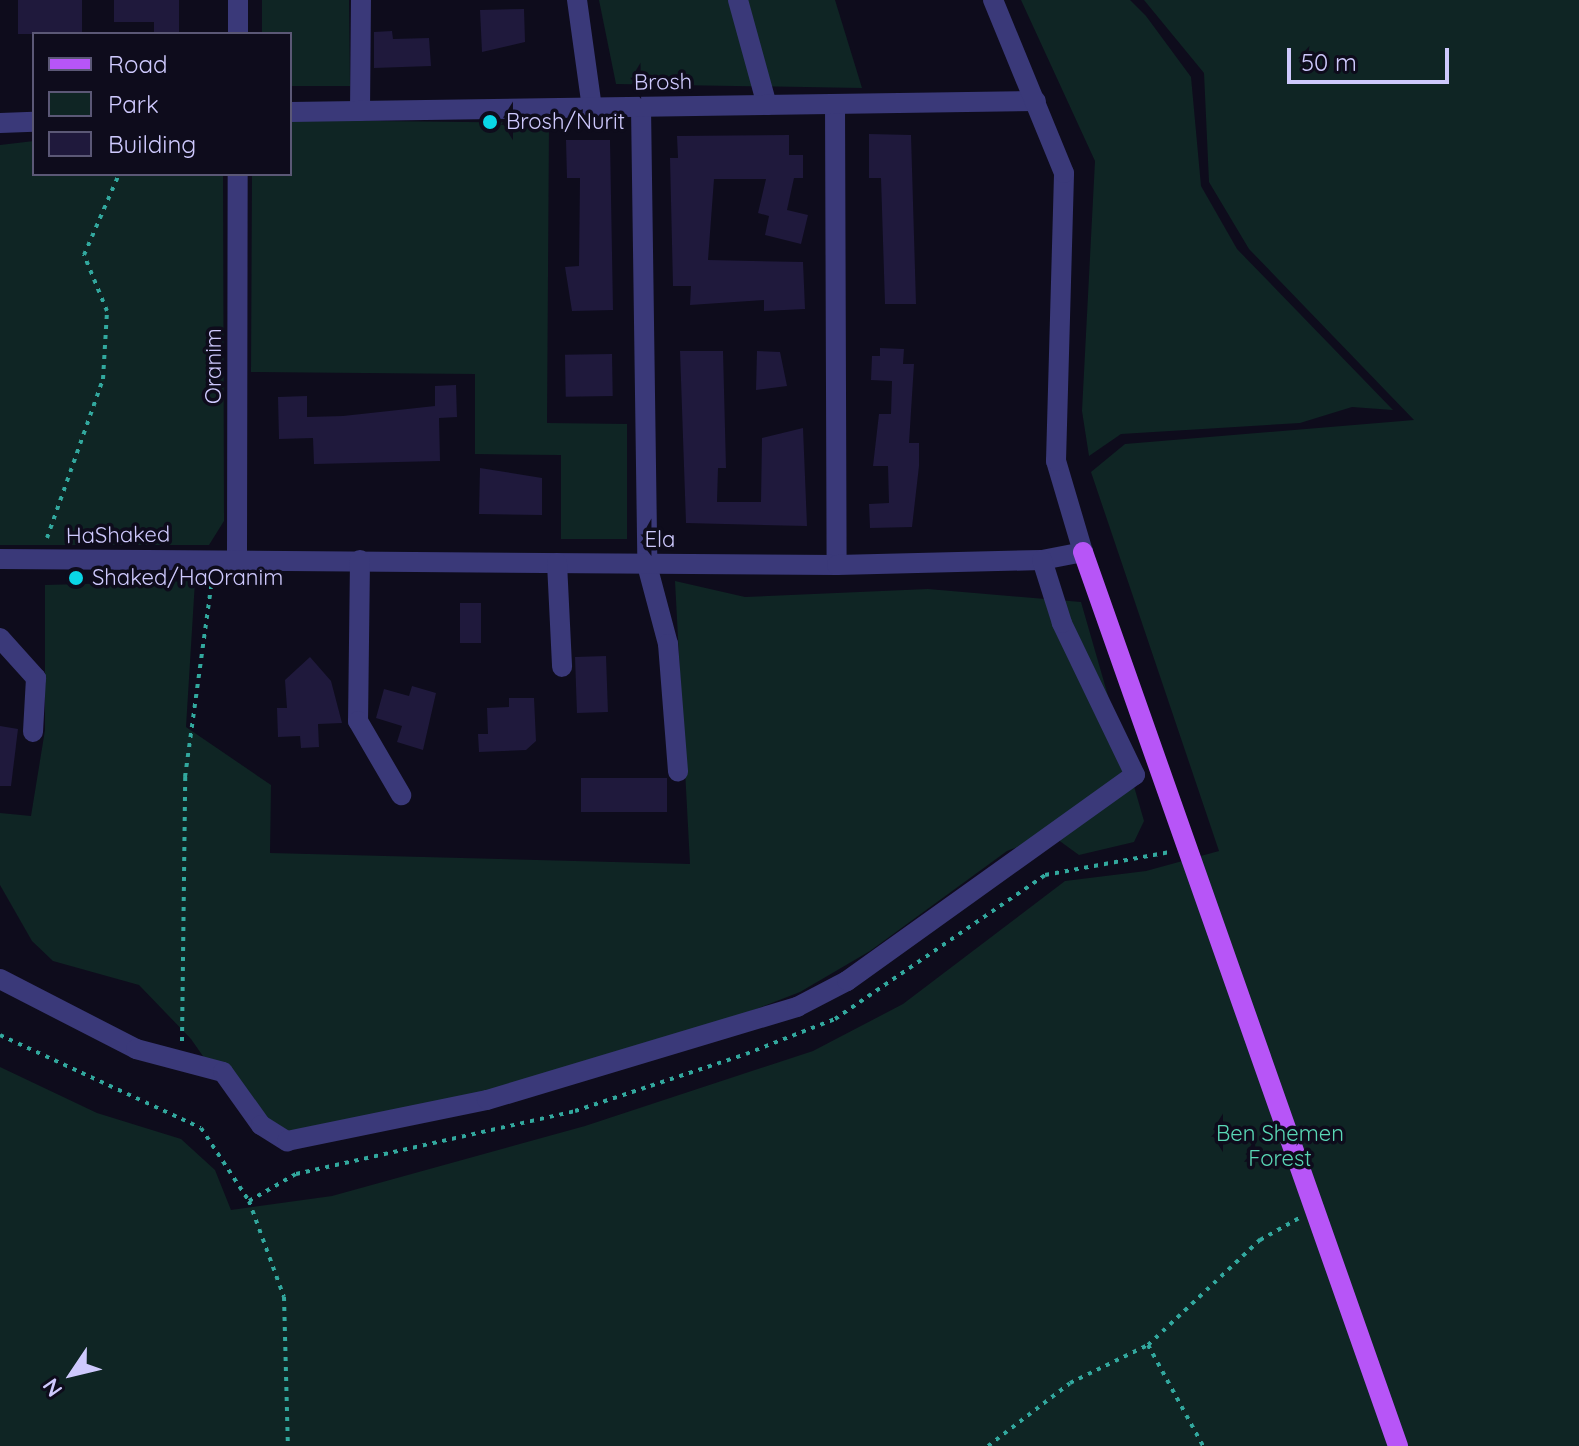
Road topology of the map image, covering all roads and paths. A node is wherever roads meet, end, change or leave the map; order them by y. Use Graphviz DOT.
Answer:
graph roads {
  1 [pos="238,0"];
  2 [pos="361,0"];
  3 [pos="577,0"];
  4 [pos="738,0"];
  5 [pos="993,0"];
  6 [pos="238,32"];
  7 [pos="1036,101"];
  8 [pos="835,104"];
  9 [pos="767,105"];
  10 [pos="641,107"];
  11 [pos="592,108"];
  12 [pos="360,111"];
  13 [pos="292,112"];
  14 [pos="32,122"];
  15 [pos="0,123"];
  16 [pos="118,176"];
  17 [pos="238,176"];
  18 [pos="1083,552"];
  19 [pos="237,557"];
  20 [pos="215,558"];
  21 [pos="0,559"];
  22 [pos="43,560"];
  23 [pos="360,560"];
  24 [pos="1042,560"];
  25 [pos="557,563"];
  26 [pos="647,565"];
  27 [pos="837,565"];
  28 [pos="0,638"];
  29 [pos="562,667"];
  30 [pos="33,732"];
  31 [pos="678,772"];
  32 [pos="401,795"];
  33 [pos="0,979"];
  34 [pos="0,1035"];
  35 [pos="182,1064"];
  36 [pos="1312,1211"];
  37 [pos="1148,1345"];
  38 [pos="288,1446"];
  39 [pos="988,1446"];
  40 [pos="1203,1446"];
  41 [pos="1398,1446"];
  1 -- 6 [label="street"];
  2 -- 12 [label="street"];
  3 -- 11 [label="street"];
  4 -- 9 [label="street"];
  5 -- 7 [label="street"];
  7 -- 8 [label="street, Brosh"];
  7 -- 18 [label="street"];
  8 -- 9 [label="street, Brosh"];
  8 -- 27 [label="street"];
  9 -- 10 [label="street, Brosh"];
  10 -- 11 [label="street, Brosh"];
  10 -- 26 [label="street"];
  11 -- 12 [label="street, Brosh"];
  12 -- 13 [label="street, Brosh"];
  14 -- 15 [label="street"];
  16 -- 22 [label="path"];
  17 -- 19 [label="street, Oranim"];
  18 -- 24 [label="street, Ela"];
  18 -- 36 [label="main road"];
  19 -- 20 [label="street, HaShaked"];
  19 -- 23 [label="street, Ela"];
  20 -- 22 [label="street, HaShaked"];
  20 -- 35 [label="path"];
  21 -- 22 [label="street, HaShaked"];
  23 -- 25 [label="street, Ela"];
  23 -- 32 [label="street"];
  24 -- 27 [label="street, Ela"];
  24 -- 35 [label="street"];
  25 -- 26 [label="street, Ela"];
  25 -- 29 [label="street"];
  26 -- 27 [label="street, Ela"];
  26 -- 31 [label="street"];
  28 -- 30 [label="street"];
  33 -- 35 [label="street"];
  34 -- 38 [label="path"];
  36 -- 37 [label="path"];
  36 -- 41 [label="main road"];
  37 -- 39 [label="path"];
  37 -- 40 [label="path"];
}
